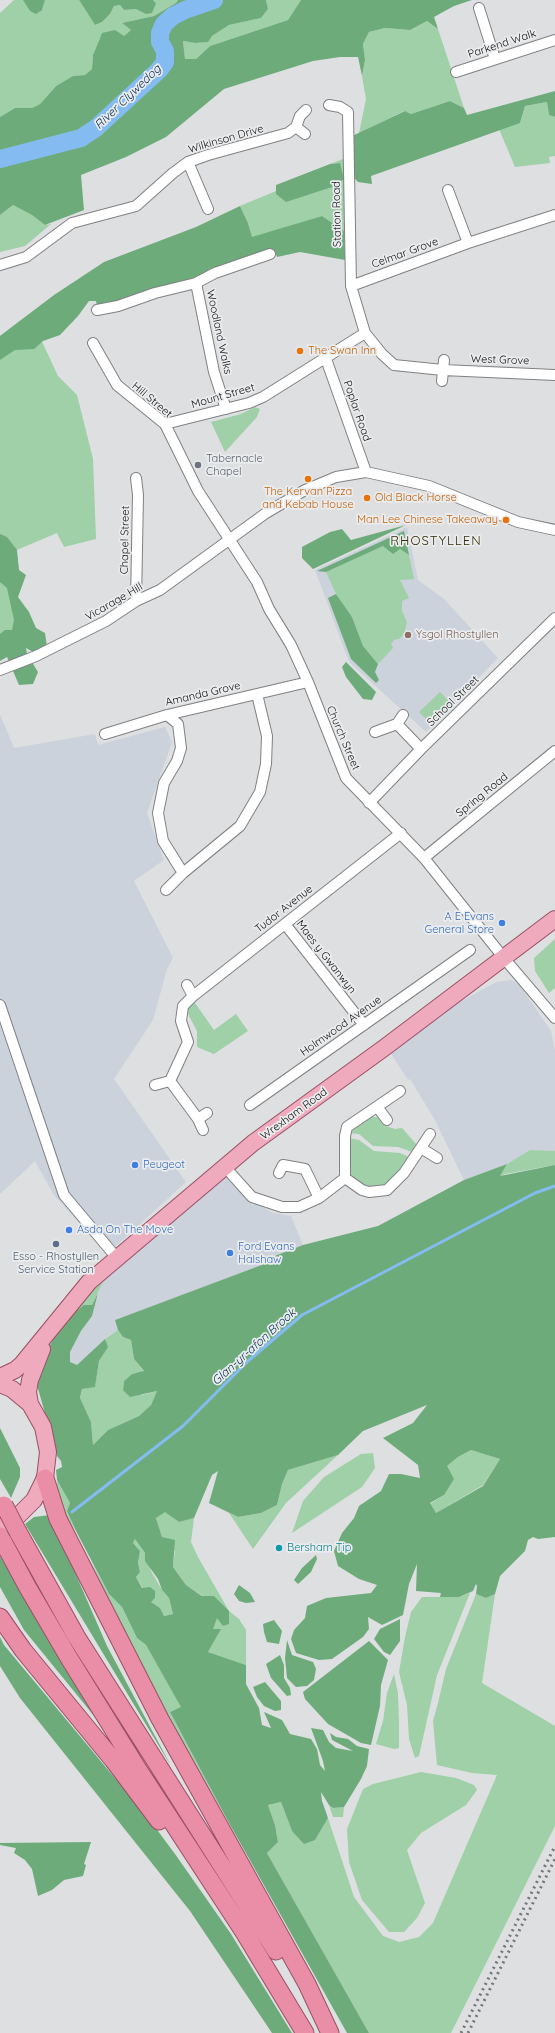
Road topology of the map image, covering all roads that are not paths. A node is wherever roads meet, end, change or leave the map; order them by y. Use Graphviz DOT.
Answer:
graph roads {
  1 [pos="479,8"];
  2 [pos="555,40"];
  3 [pos="495,59"];
  4 [pos="456,72"];
  5 [pos="329,105"];
  6 [pos="306,110"];
  7 [pos="296,127"];
  8 [pos="305,134"];
  9 [pos="188,162"];
  10 [pos="448,190"];
  11 [pos="208,209"];
  12 [pos="555,215"];
  13 [pos="468,243"];
  14 [pos="270,254"];
  15 [pos="0,265"];
  16 [pos="196,283"];
  17 [pos="351,286"];
  18 [pos="97,310"];
  19 [pos="365,333"];
  20 [pos="92,343"];
  21 [pos="326,358"];
  22 [pos="443,365"];
  23 [pos="555,375"];
  24 [pos="442,381"];
  25 [pos="226,409"];
  26 [pos="165,424"];
  27 [pos="366,472"];
  28 [pos="136,478"];
  29 [pos="555,530"];
  30 [pos="230,539"];
  31 [pos="136,601"];
  32 [pos="555,618"];
  33 [pos="0,670"];
  34 [pos="308,682"];
  35 [pos="258,694"];
  36 [pos="167,715"];
  37 [pos="375,732"];
  38 [pos="105,734"];
  39 [pos="421,749"];
  40 [pos="555,751"];
  41 [pos="369,803"];
  42 [pos="401,833"];
  43 [pos="424,858"];
  44 [pos="183,873"];
  45 [pos="166,890"];
  46 [pos="555,919"];
  47 [pos="285,924"];
  48 [pos="470,950"];
  49 [pos="502,957"];
  50 [pos="187,984"];
  51 [pos="193,996"];
  52 [pos="0,1005"];
  53 [pos="555,1018"];
  54 [pos="364,1025"];
  55 [pos="170,1081"];
  56 [pos="155,1084"];
  57 [pos="400,1091"];
  58 [pos="250,1105"];
  59 [pos="378,1108"];
  60 [pos="387,1120"];
  61 [pos="203,1130"];
  62 [pos="430,1134"];
  63 [pos="421,1148"];
  64 [pos="437,1158"];
  65 [pos="225,1167"];
  66 [pos="279,1173"];
  67 [pos="345,1178"];
  68 [pos="319,1198"];
  69 [pos="116,1257"];
  70 [pos="51,1329"];
  71 [pos="0,1377"];
  72 [pos="0,1384"];
  73 [pos="30,1404"];
  74 [pos="45,1478"];
  75 [pos="2,1502"];
  76 [pos="1,1534"];
  77 [pos="0,1617"];
  78 [pos="244,1932"];
  79 [pos="304,2033"];
  80 [pos="326,2033"];
  81 [pos="330,2033"];
  1 -- 3 [label="street"];
  2 -- 3 [label="street, Parkend Walk"];
  3 -- 4 [label="street, Parkend Walk"];
  5 -- 17 [label="street, Station Road"];
  6 -- 7 [label="street"];
  7 -- 8 [label="street"];
  7 -- 9 [label="street, Wilkinson Drive"];
  9 -- 11 [label="street"];
  9 -- 15 [label="street, Wilkinson Drive"];
  10 -- 13 [label="street"];
  12 -- 13 [label="street, Celmar Grove"];
  13 -- 17 [label="street, Celmar Grove"];
  14 -- 16 [label="street, Woodland Walks"];
  16 -- 18 [label="street, Woodland Walks"];
  16 -- 25 [label="street, Woodland Walks"];
  17 -- 19 [label="street, Station Road"];
  19 -- 21 [label="street, Mount Street"];
  19 -- 22 [label="street, West Grove"];
  20 -- 26 [label="street, Hill Street"];
  21 -- 25 [label="street, Mount Street"];
  21 -- 27 [label="street, Poplar Road"];
  22 -- 23 [label="street, West Grove"];
  22 -- 24 [label="street"];
  25 -- 26 [label="street, Mount Street"];
  26 -- 30 [label="street, Hill Street"];
  27 -- 29 [label="street"];
  27 -- 30 [label="street, Vicarage Hill"];
  28 -- 31 [label="street, Chapel Street"];
  30 -- 31 [label="street, Vicarage Hill"];
  30 -- 34 [label="street, Church Street"];
  31 -- 33 [label="street, Vicarage Hill"];
  32 -- 39 [label="street, School Street"];
  34 -- 35 [label="street, Amanda Grove"];
  34 -- 41 [label="street, Church Street"];
  35 -- 36 [label="street, Amanda Grove"];
  35 -- 44 [label="street"];
  36 -- 38 [label="street, Amanda Grove"];
  36 -- 44 [label="street"];
  37 -- 39 [label="street"];
  39 -- 41 [label="street, School Street"];
  40 -- 43 [label="street, Spring Road"];
  41 -- 42 [label="street, Church Street"];
  42 -- 43 [label="street, Church Street"];
  42 -- 47 [label="street, Tudor Avenue"];
  43 -- 49 [label="street, Church Street"];
  44 -- 45 [label="street"];
  46 -- 49 [label="main road, Wrexham Road"];
  47 -- 51 [label="street, Tudor Avenue"];
  47 -- 54 [label="street, Maes y Gwanwyn"];
  48 -- 54 [label="street, Holmwood Avenue"];
  49 -- 53 [label="street, Church Street"];
  49 -- 65 [label="main road, Wrexham Road"];
  50 -- 51 [label="street"];
  51 -- 55 [label="street, Tudor Avenue"];
  52 -- 69 [label="street"];
  54 -- 58 [label="street, Holmwood Avenue"];
  55 -- 56 [label="street"];
  55 -- 61 [label="street"];
  57 -- 59 [label="street"];
  59 -- 60 [label="street"];
  59 -- 67 [label="street"];
  62 -- 63 [label="street"];
  63 -- 64 [label="street"];
  63 -- 67 [label="street"];
  65 -- 68 [label="street"];
  65 -- 69 [label="main road, Wrexham Road"];
  66 -- 68 [label="street"];
  67 -- 68 [label="street"];
  69 -- 70 [label="main road, Wrexham Road"];
  70 -- 71 [label="main road, Wrexham Road"];
  70 -- 73 [label="main road, Wrexham Road"];
  72 -- 73 [label="main road"];
  73 -- 74 [label="main road"];
  74 -- 76 [label="main road"];
  74 -- 81 [label="highway"];
  75 -- 80 [label="highway, bridge"];
  76 -- 78 [label="highway"];
  77 -- 78 [label="highway"];
  78 -- 79 [label="highway"];
}
